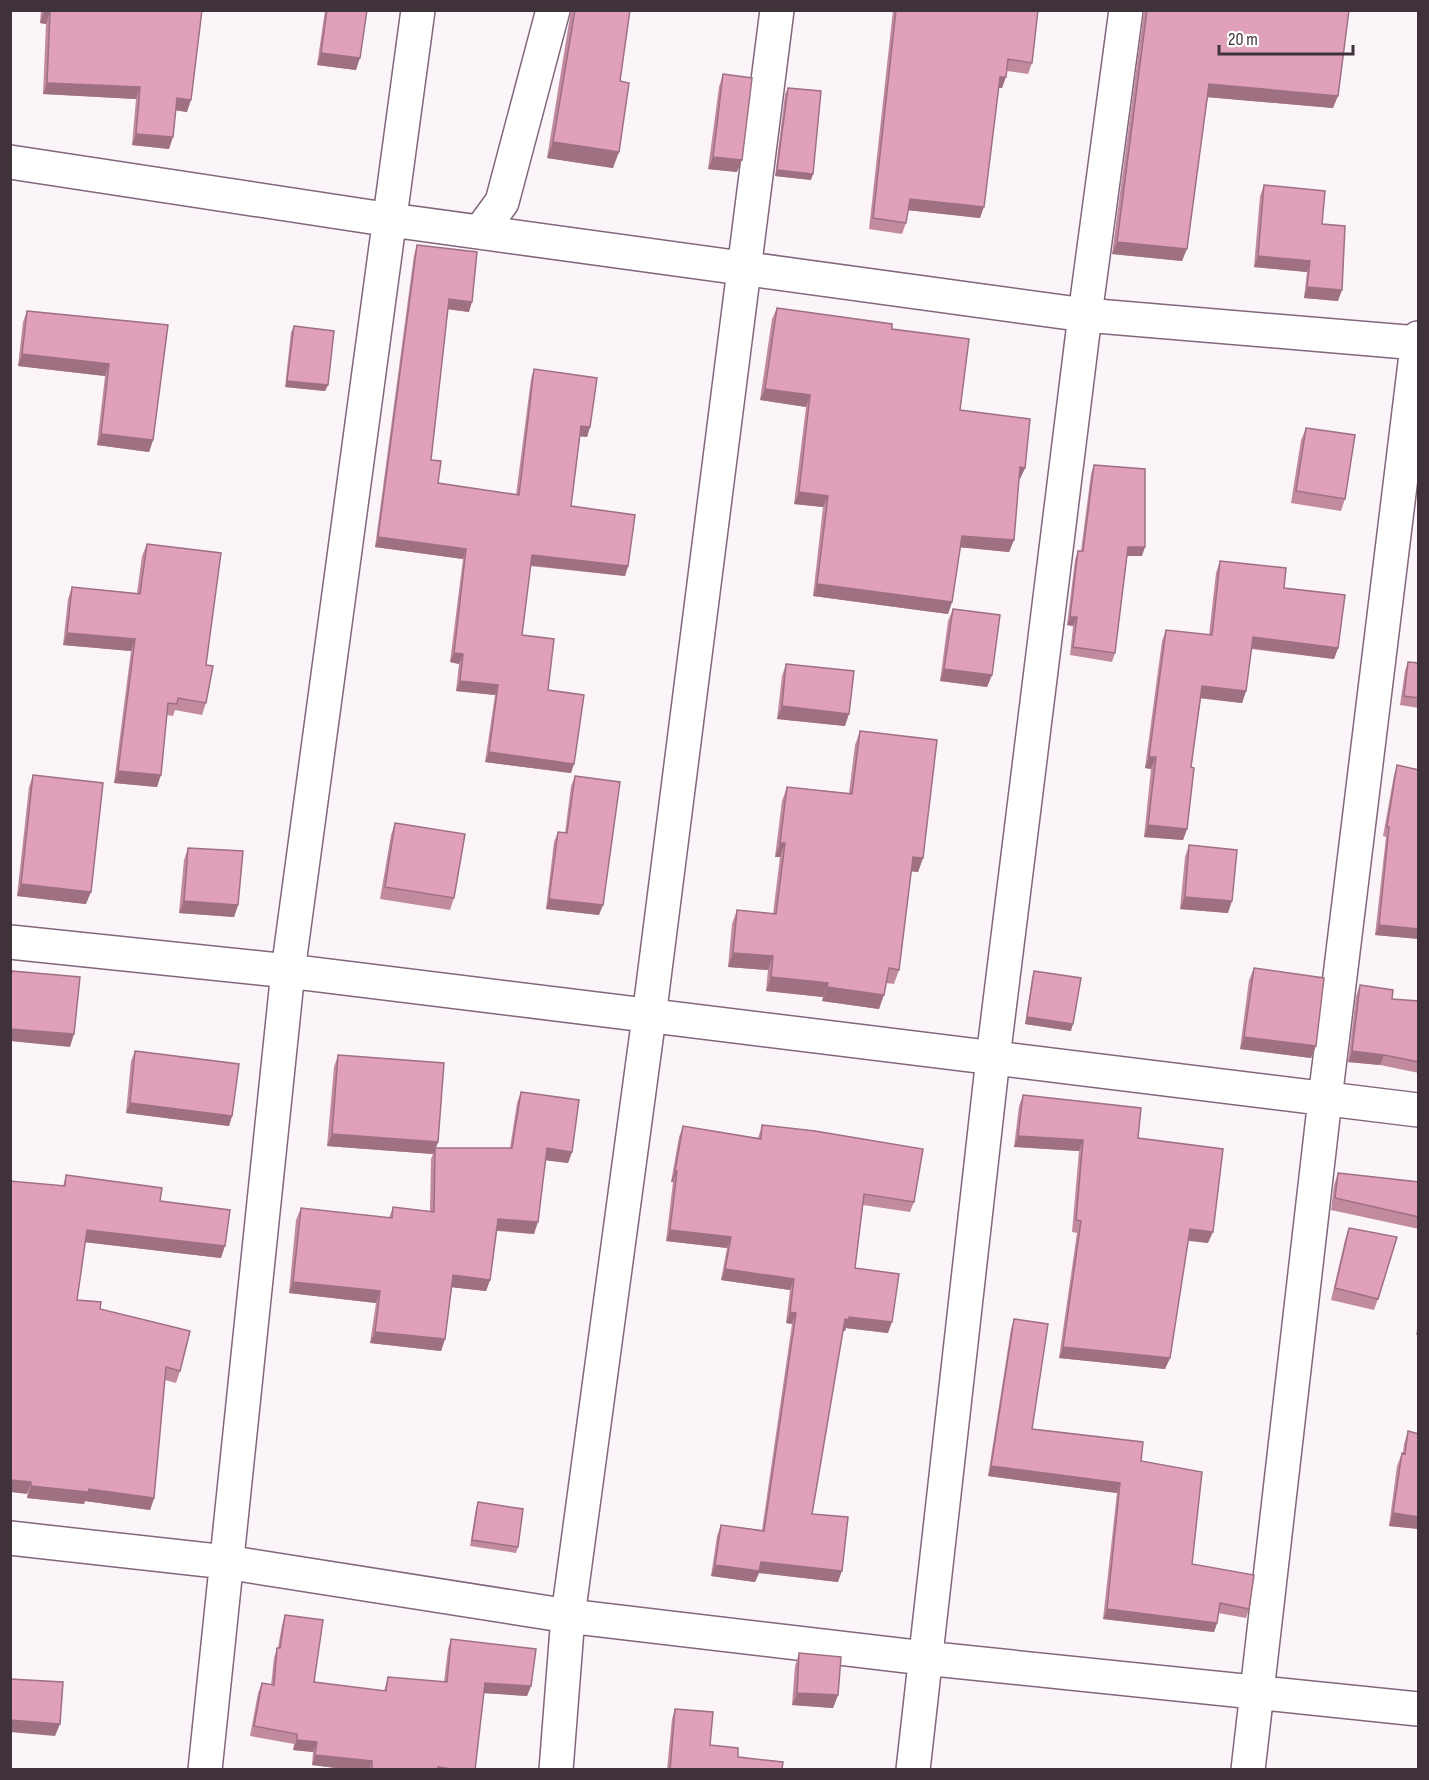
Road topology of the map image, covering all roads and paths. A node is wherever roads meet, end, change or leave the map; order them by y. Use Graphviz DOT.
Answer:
graph roads {
  1 [pos="418,10"];
  2 [pos="553,10"];
  3 [pos="777,10"];
  4 [pos="1126,10"];
  5 [pos="10,162"];
  6 [pos="391,220"];
  7 [pos="480,232"];
  8 [pos="746,270"];
  9 [pos="1085,315"];
  10 [pos="1419,338"];
  11 [pos="1418,343"];
  12 [pos="10,942"];
  13 [pos="288,971"];
  14 [pos="650,1017"];
  15 [pos="993,1058"];
  16 [pos="1325,1099"];
  17 [pos="1419,1110"];
  18 [pos="10,1538"];
  19 [pos="226,1562"];
  20 [pos="568,1616"];
  21 [pos="924,1658"];
  22 [pos="1258,1693"];
  23 [pos="1419,1709"];
  24 [pos="205,1770"];
  25 [pos="556,1770"];
  26 [pos="913,1770"];
  27 [pos="1248,1770"];
  1 -- 6 [label="street"];
  2 -- 7 [label="street"];
  3 -- 8 [label="street"];
  4 -- 9 [label="street"];
  5 -- 6 [label="street"];
  6 -- 7 [label="street"];
  6 -- 13 [label="street"];
  7 -- 8 [label="street"];
  8 -- 9 [label="street"];
  8 -- 14 [label="street"];
  9 -- 11 [label="street"];
  9 -- 15 [label="street"];
  10 -- 11 [label="street"];
  11 -- 16 [label="street"];
  12 -- 13 [label="street"];
  13 -- 14 [label="street"];
  13 -- 19 [label="street"];
  14 -- 15 [label="street"];
  14 -- 20 [label="street"];
  15 -- 16 [label="street"];
  15 -- 21 [label="street"];
  16 -- 17 [label="street"];
  16 -- 22 [label="street"];
  18 -- 19 [label="street"];
  19 -- 20 [label="street"];
  19 -- 24 [label="street"];
  20 -- 21 [label="street"];
  20 -- 25 [label="street"];
  21 -- 22 [label="street"];
  21 -- 26 [label="street"];
  22 -- 23 [label="street"];
  22 -- 27 [label="street"];
}
